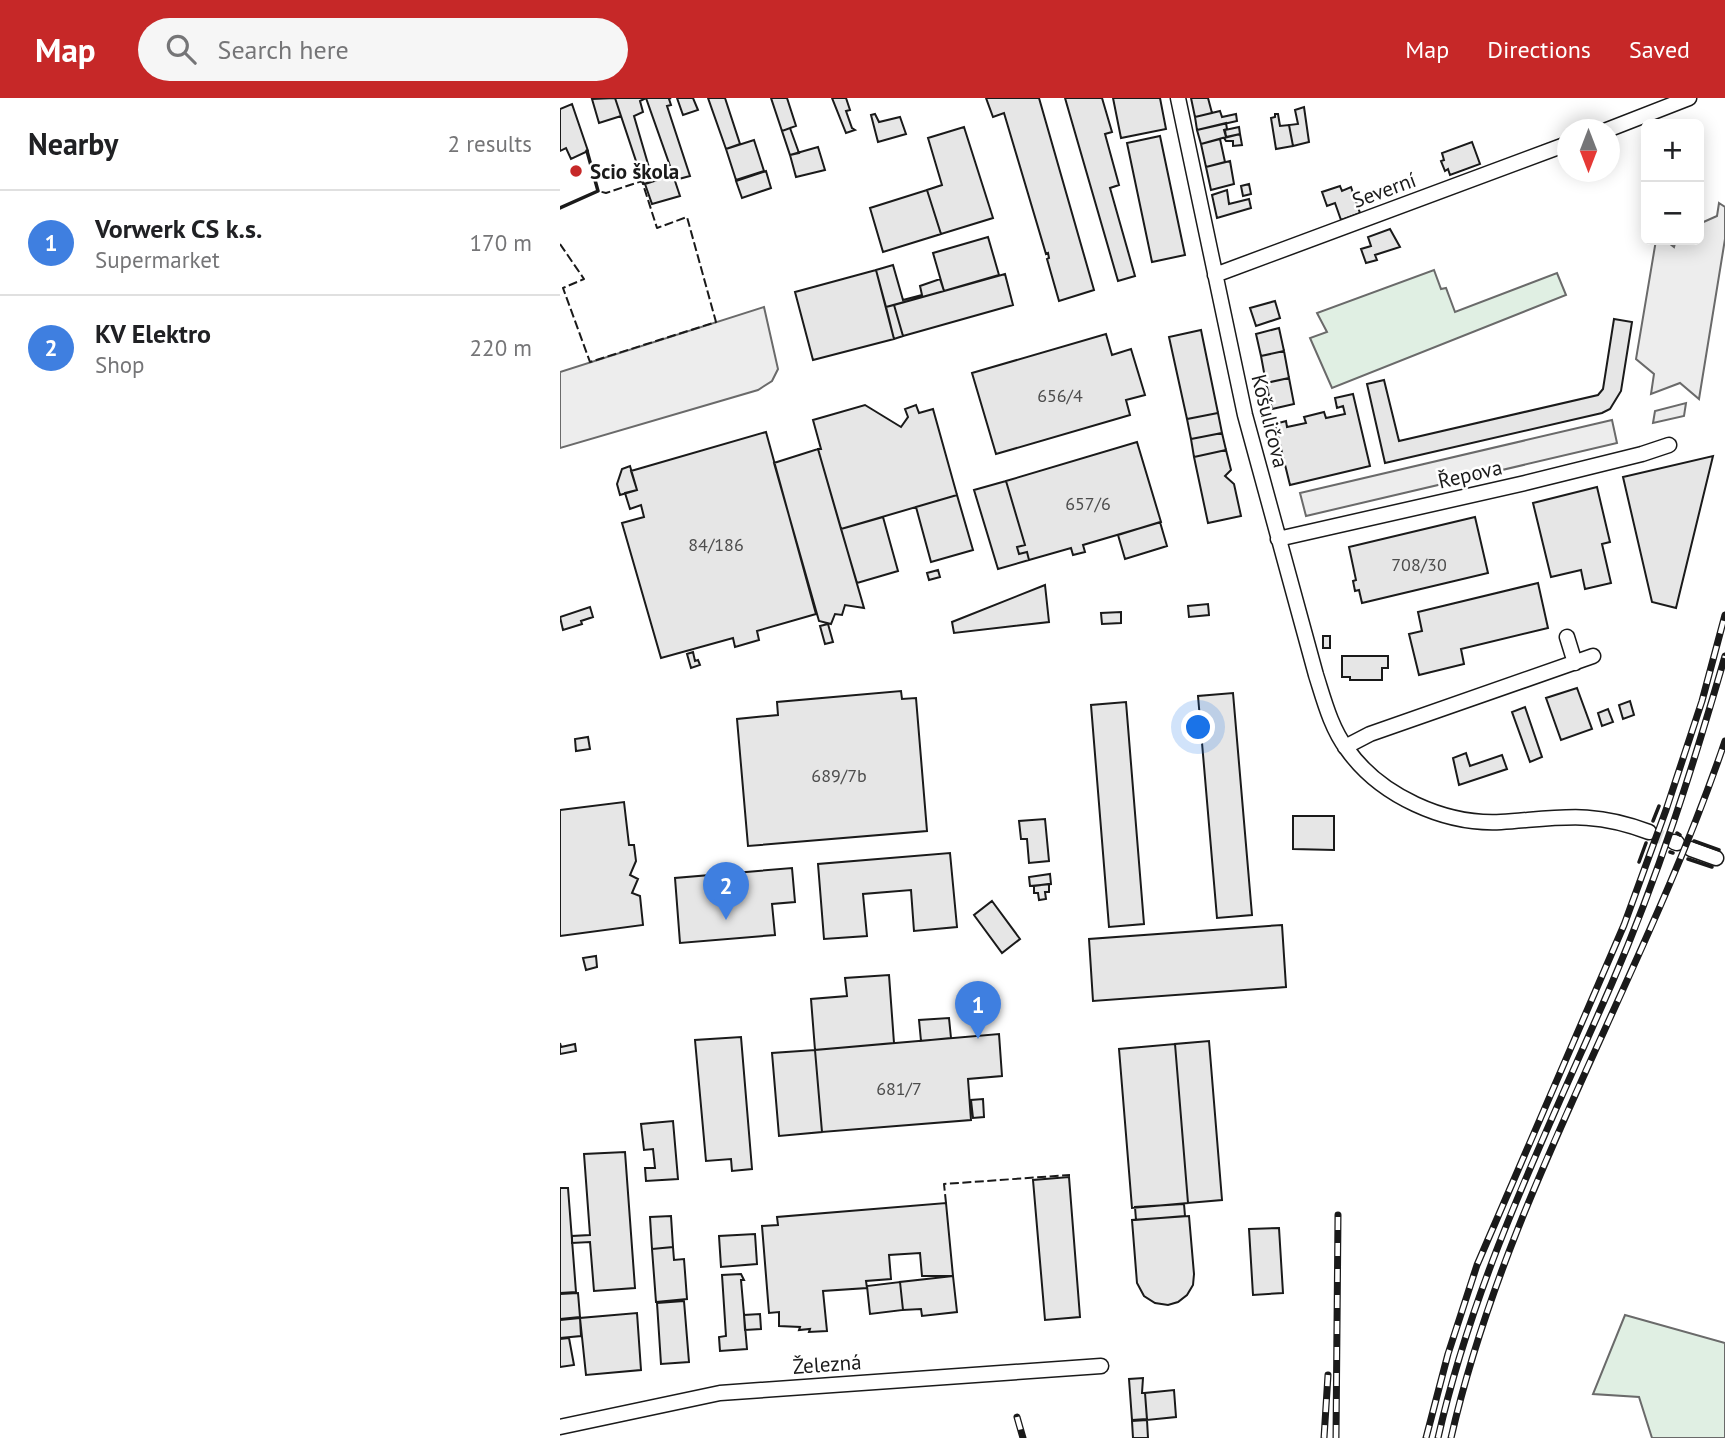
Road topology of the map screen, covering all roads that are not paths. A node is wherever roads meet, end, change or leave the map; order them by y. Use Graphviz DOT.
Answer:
graph roads {
  1 [pos="1178,98"];
  2 [pos="1689,98"];
  3 [pos="1620,125"];
  4 [pos="1557,148"];
  5 [pos="1216,275"];
  6 [pos="1669,445"];
  7 [pos="1278,540"];
  8 [pos="1567,637"];
  9 [pos="1593,656"];
  10 [pos="1575,663"];
  11 [pos="1345,747"];
  12 [pos="1649,832"];
  13 [pos="1691,849"];
  14 [pos="1716,858"];
  15 [pos="1101,1366"];
  16 [pos="560,1427"];
  1 -- 5 [label="street, Košuličova"];
  2 -- 3 [label="street"];
  4 -- 5 [label="street, Severní"];
  5 -- 7 [label="street, Košuličova"];
  6 -- 7 [label="street, Řepova"];
  7 -- 11 [label="street, Košuličova"];
  8 -- 10 [label="street"];
  9 -- 10 [label="street"];
  10 -- 11 [label="street"];
  11 -- 12 [label="street, Košuličova"];
  13 -- 14 [label="street"];
  15 -- 16 [label="street, Železná"];
}
